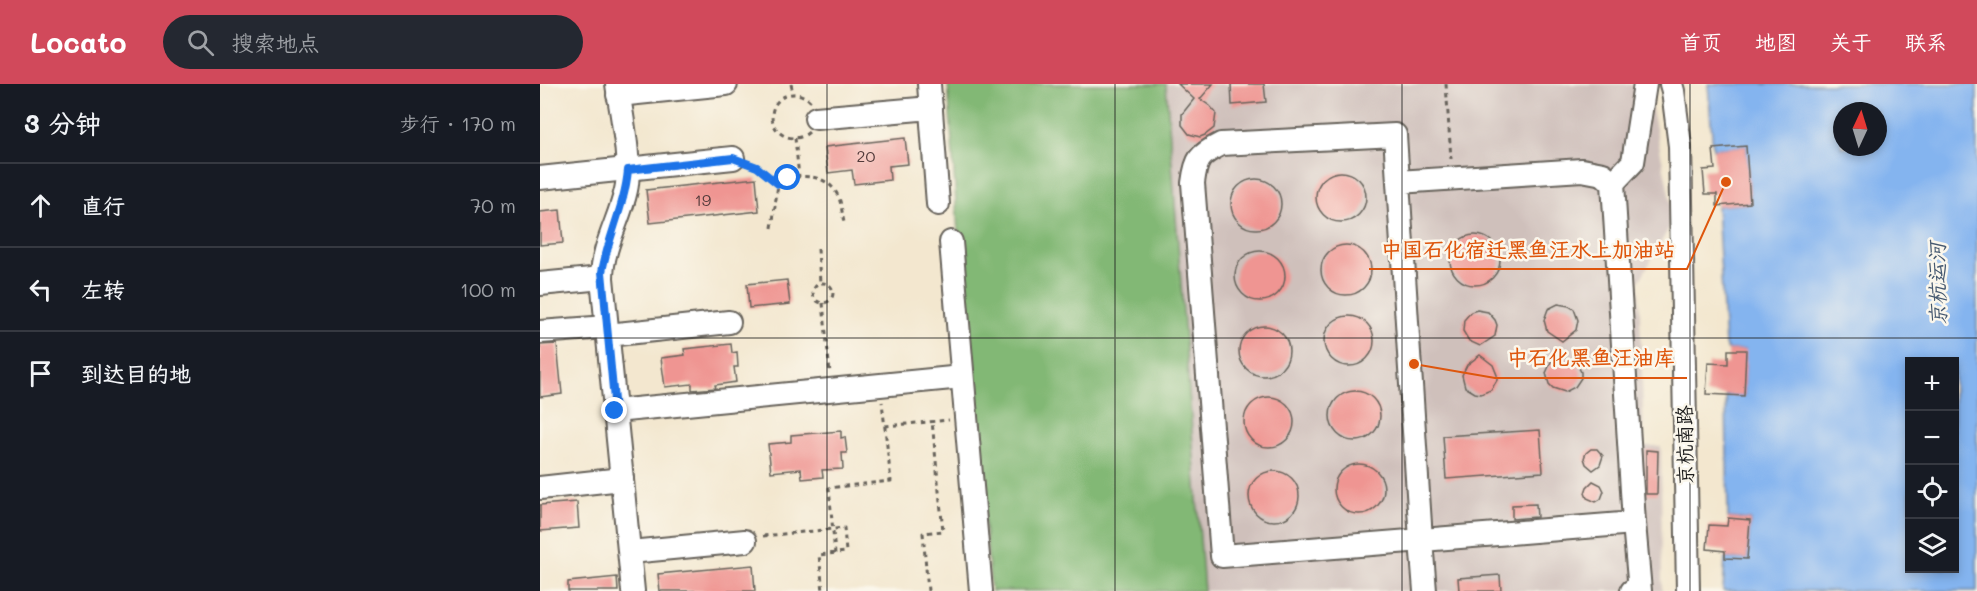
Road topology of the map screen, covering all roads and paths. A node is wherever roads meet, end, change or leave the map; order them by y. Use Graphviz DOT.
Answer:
graph roads {
  1 [pos="726,84"];
  2 [pos="791,84"];
  3 [pos="929,84"];
  4 [pos="1446,84"];
  5 [pos="1645,84"];
  6 [pos="1671,84"];
  7 [pos="618,89"];
  8 [pos="793,93"];
  9 [pos="931,108"];
  10 [pos="816,118"];
  11 [pos="795,138"];
  12 [pos="733,158"];
  13 [pos="628,170"];
  14 [pos="799,177"];
  15 [pos="540,178"];
  16 [pos="1452,179"];
  17 [pos="1398,182"];
  18 [pos="1614,183"];
  19 [pos="778,184"];
  20 [pos="938,204"];
  21 [pos="844,222"];
  22 [pos="772,228"];
  23 [pos="951,242"];
  24 [pos="818,249"];
  25 [pos="602,278"];
  26 [pos="820,283"];
  27 [pos="540,284"];
  28 [pos="823,303"];
  29 [pos="729,322"];
  30 [pos="607,331"];
  31 [pos="540,332"];
  32 [pos="963,377"];
  33 [pos="880,385"];
  34 [pos="832,390"];
  35 [pos="615,411"];
  36 [pos="966,418"];
  37 [pos="932,421"];
  38 [pos="885,426"];
  39 [pos="622,479"];
  40 [pos="540,488"];
  41 [pos="1634,523"];
  42 [pos="834,529"];
  43 [pos="1421,540"];
  44 [pos="745,541"];
  45 [pos="630,552"];
  46 [pos="835,554"];
  47 [pos="633,591"];
  48 [pos="823,591"];
  49 [pos="928,591"];
  50 [pos="981,591"];
  51 [pos="1425,591"];
  52 [pos="1632,591"];
  53 [pos="1688,591"];
  1 -- 7 [label="street"];
  2 -- 8 [label="path"];
  3 -- 9 [label="street"];
  4 -- 16 [label="path"];
  5 -- 18 [label="street"];
  6 -- 53 [label="street, 京杭南路"];
  7 -- 13 [label="street"];
  8 -- 10 [label="path"];
  8 -- 11 [label="path"];
  9 -- 10 [label="street"];
  9 -- 20 [label="street"];
  10 -- 11 [label="path"];
  11 -- 14 [label="path"];
  12 -- 13 [label="street"];
  12 -- 19 [label="path"];
  13 -- 15 [label="street"];
  13 -- 25 [label="street"];
  14 -- 19 [label="path"];
  14 -- 21 [label="path"];
  16 -- 17 [label="street"];
  16 -- 18 [label="street"];
  17 -- 43 [label="street"];
  17 -- 43 [label="street"];
  18 -- 41 [label="street"];
  19 -- 22 [label="path"];
  23 -- 32 [label="street"];
  24 -- 26 [label="path"];
  25 -- 27 [label="street"];
  25 -- 30 [label="street"];
  26 -- 28 [label="path"];
  26 -- 28 [label="path"];
  28 -- 34 [label="path"];
  29 -- 30 [label="street"];
  30 -- 31 [label="street"];
  30 -- 35 [label="street"];
  32 -- 33 [label="street"];
  32 -- 36 [label="street"];
  33 -- 34 [label="street"];
  33 -- 38 [label="path"];
  34 -- 35 [label="street"];
  35 -- 39 [label="street"];
  36 -- 37 [label="path"];
  36 -- 50 [label="street"];
  37 -- 38 [label="path"];
  37 -- 49 [label="path"];
  38 -- 42 [label="path"];
  39 -- 40 [label="street"];
  39 -- 45 [label="street"];
  41 -- 43 [label="street"];
  41 -- 52 [label="street"];
  42 -- 44 [label="path"];
  42 -- 46 [label="path"];
  42 -- 46 [label="path"];
  43 -- 51 [label="street"];
  44 -- 45 [label="street"];
  45 -- 47 [label="street"];
  46 -- 48 [label="path"];
}
